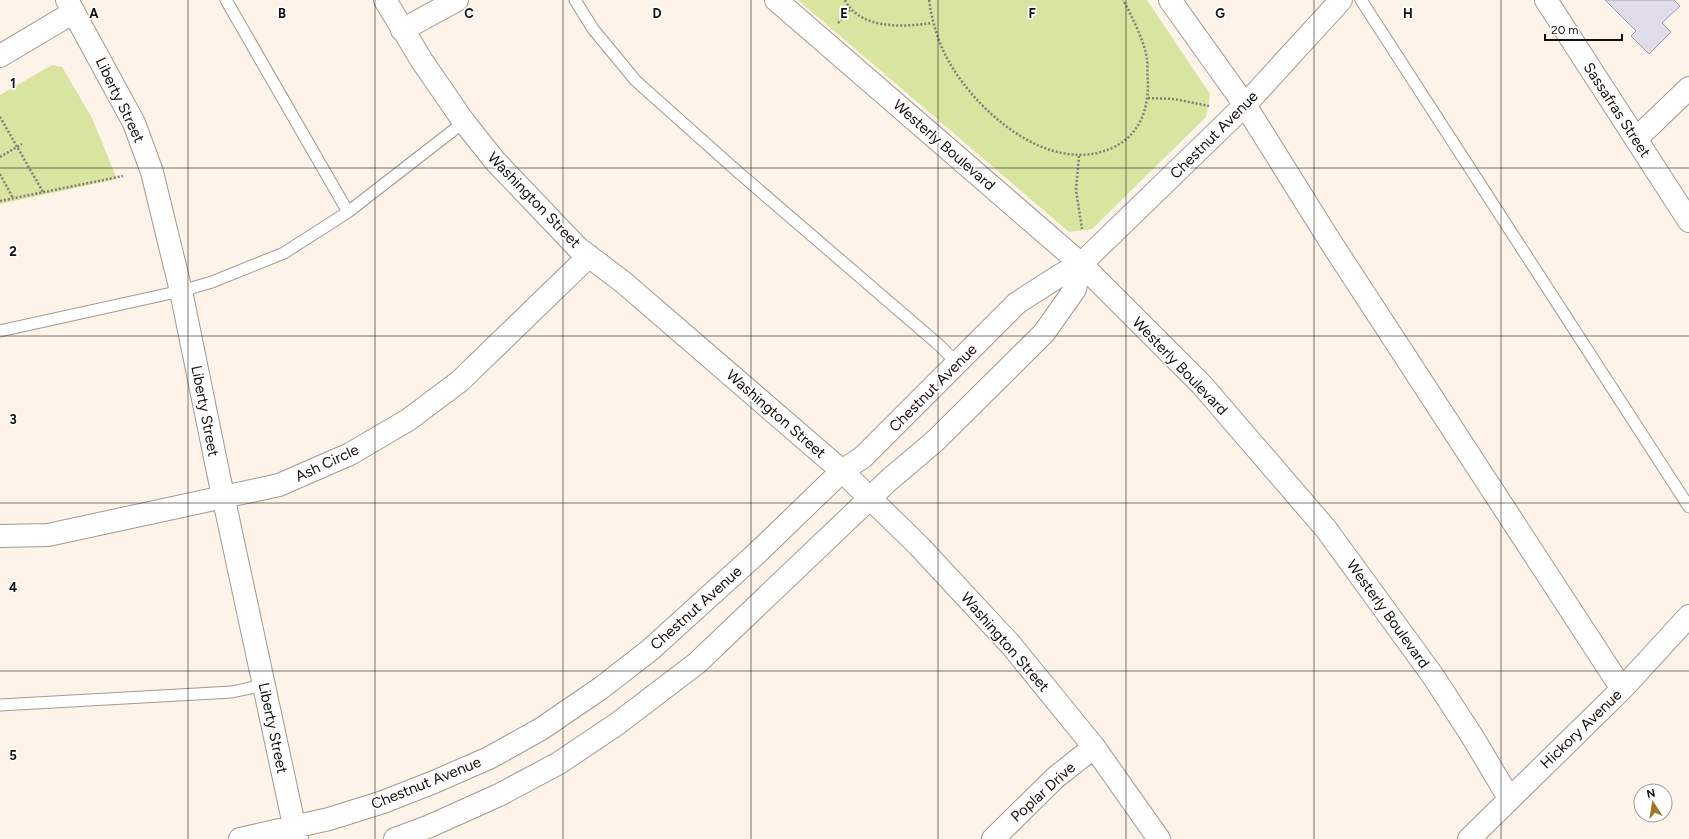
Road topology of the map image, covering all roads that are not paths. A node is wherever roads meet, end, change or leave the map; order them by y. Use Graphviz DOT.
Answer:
graph roads {
  1 [pos="226,0"];
  2 [pos="385,0"];
  3 [pos="457,0"];
  4 [pos="575,0"];
  5 [pos="776,0"];
  6 [pos="1170,0"];
  7 [pos="1340,0"];
  8 [pos="1361,0"];
  9 [pos="1546,0"];
  10 [pos="70,6"];
  11 [pos="402,30"];
  12 [pos="0,56"];
  13 [pos="1689,88"];
  14 [pos="1245,105"];
  15 [pos="464,122"];
  16 [pos="1636,139"];
  17 [pos="348,212"];
  18 [pos="1689,221"];
  19 [pos="589,256"];
  20 [pos="1081,264"];
  21 [pos="181,291"];
  22 [pos="0,331"];
  23 [pos="957,363"];
  24 [pos="842,471"];
  25 [pos="224,498"];
  26 [pos="871,498"];
  27 [pos="1689,507"];
  28 [pos="0,536"];
  29 [pos="1689,616"];
  30 [pos="264,685"];
  31 [pos="1622,689"];
  32 [pos="0,705"];
  33 [pos="1094,747"];
  34 [pos="1509,798"];
  35 [pos="296,833"];
  36 [pos="240,839"];
  37 [pos="395,839"];
  38 [pos="993,839"];
  39 [pos="1159,839"];
  40 [pos="1470,839"];
  1 -- 17 [label="lane"];
  2 -- 11 [label="street, Washington Street"];
  3 -- 11 [label="street"];
  4 -- 23 [label="lane"];
  5 -- 20 [label="street, Westerly Boulevard"];
  6 -- 14 [label="street"];
  7 -- 14 [label="street, Chestnut Avenue"];
  8 -- 27 [label="lane"];
  9 -- 16 [label="street, Sassafras Street"];
  10 -- 12 [label="street"];
  10 -- 21 [label="street, Liberty Street"];
  11 -- 15 [label="street, Washington Street"];
  13 -- 16 [label="street"];
  14 -- 20 [label="street, Chestnut Avenue"];
  14 -- 31 [label="street"];
  15 -- 17 [label="lane"];
  15 -- 19 [label="street, Washington Street"];
  16 -- 18 [label="street, Sassafras Street"];
  17 -- 21 [label="lane"];
  19 -- 24 [label="street, Washington Street"];
  19 -- 25 [label="street, Ash Circle"];
  20 -- 23 [label="street, Chestnut Avenue"];
  20 -- 26 [label="street"];
  20 -- 34 [label="street, Westerly Boulevard"];
  21 -- 22 [label="lane"];
  21 -- 25 [label="street, Liberty Street"];
  23 -- 24 [label="street, Chestnut Avenue"];
  24 -- 26 [label="street, Washington Street"];
  24 -- 35 [label="street, Chestnut Avenue"];
  25 -- 28 [label="street, Ash Circle"];
  25 -- 30 [label="street, Liberty Street"];
  26 -- 33 [label="street, Washington Street"];
  26 -- 37 [label="street"];
  29 -- 31 [label="street, Hickory Avenue"];
  30 -- 32 [label="lane"];
  30 -- 35 [label="street, Liberty Street"];
  31 -- 34 [label="street, Hickory Avenue"];
  33 -- 38 [label="street, Poplar Drive"];
  33 -- 39 [label="street, Washington Street"];
  34 -- 40 [label="street, Hickory Avenue"];
  35 -- 36 [label="street, Chestnut Avenue"];
}
